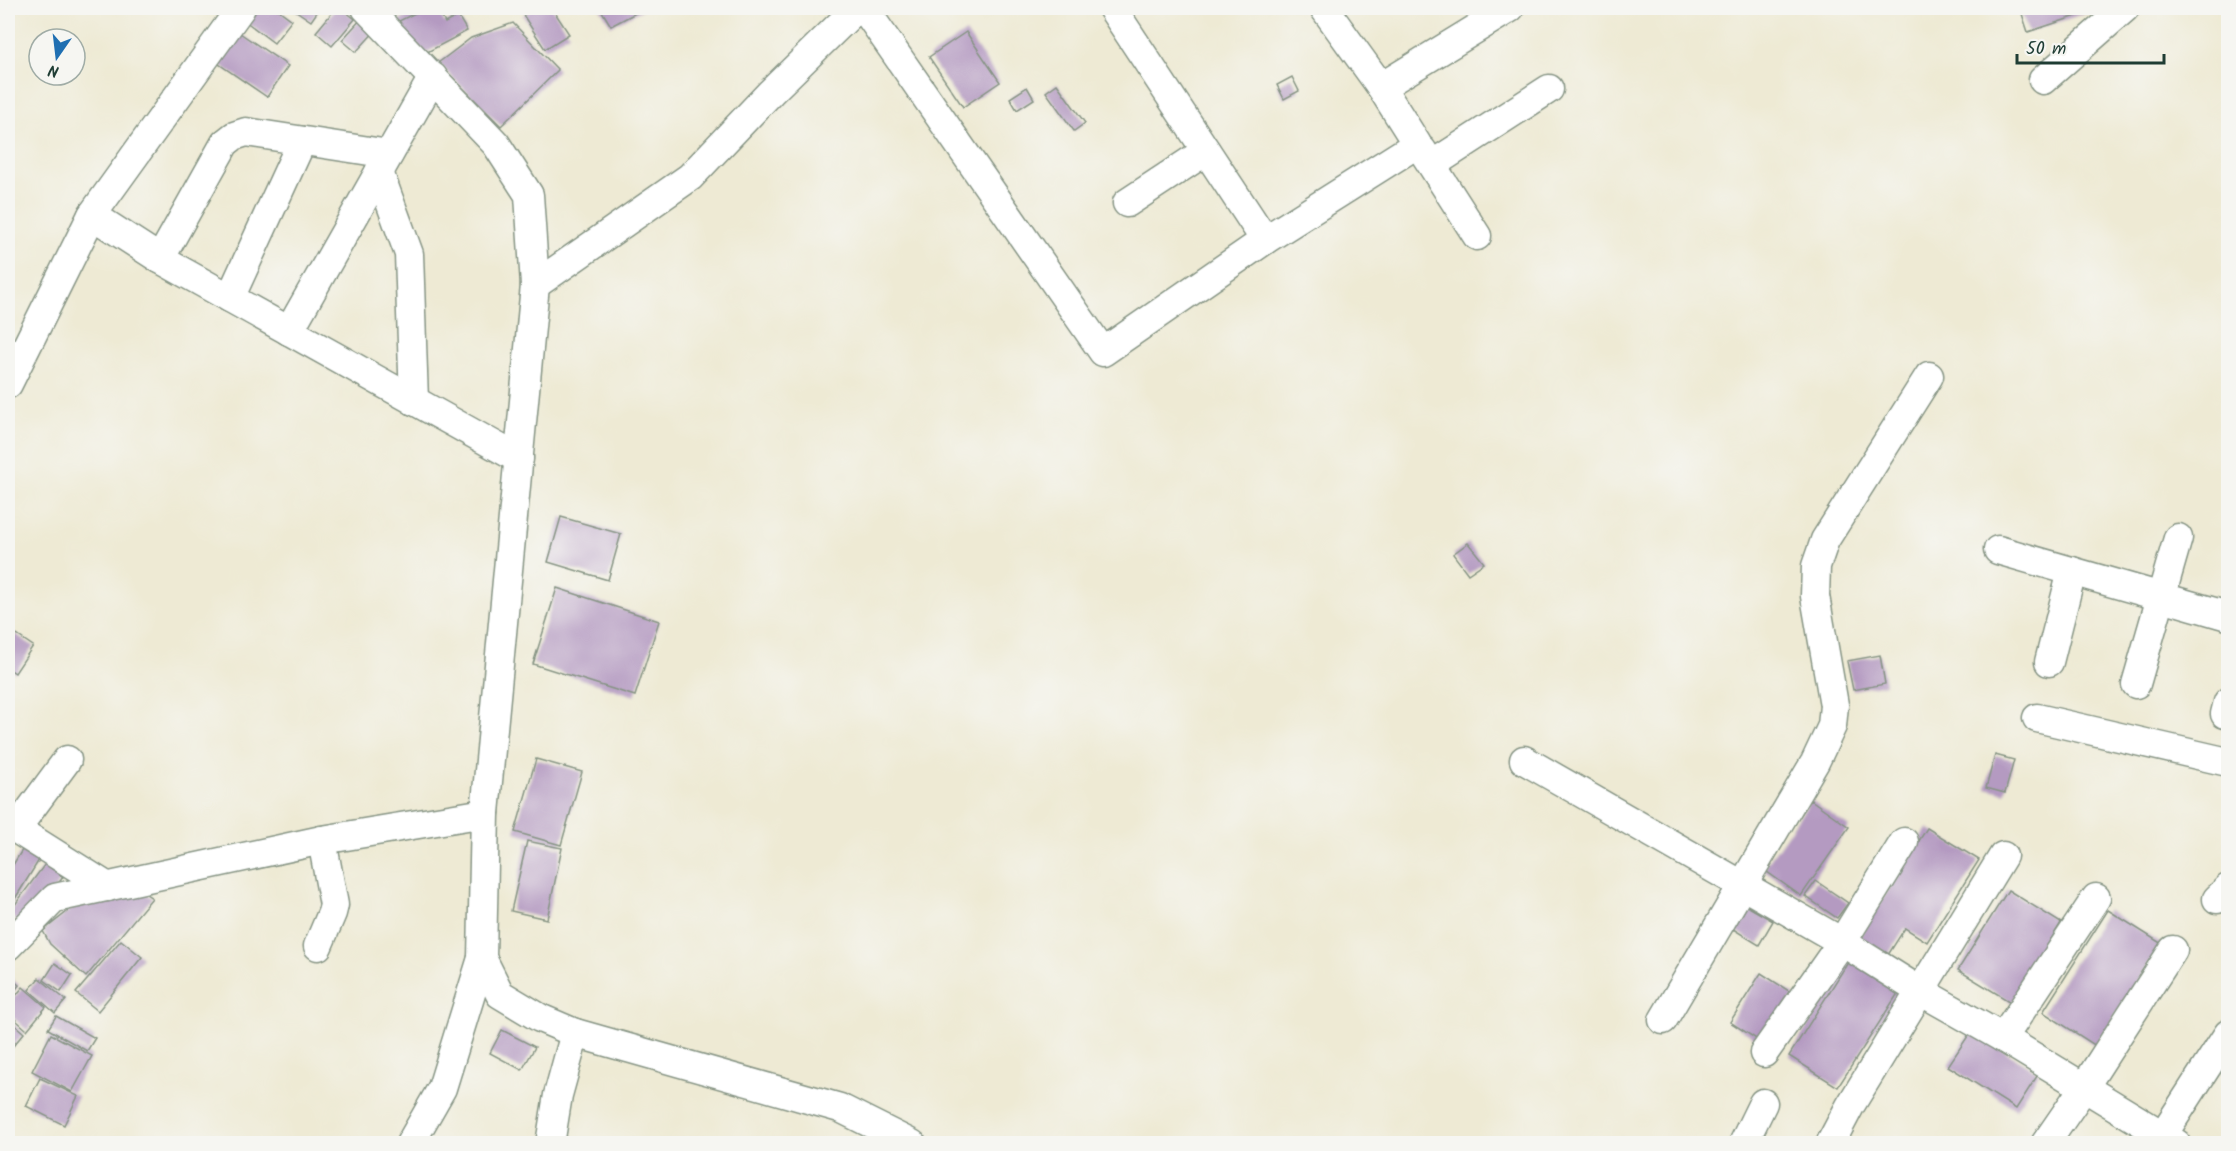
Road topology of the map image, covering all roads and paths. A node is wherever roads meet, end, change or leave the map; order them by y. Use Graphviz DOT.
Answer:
graph roads {
  1 [pos="241,8"];
  2 [pos="857,8"];
  3 [pos="864,8"];
  4 [pos="1112,8"];
  5 [pos="1324,8"];
  6 [pos="1510,8"];
  7 [pos="2125,8"];
  8 [pos="375,9"];
  9 [pos="433,77"];
  10 [pos="2043,80"];
  11 [pos="1381,87"];
  12 [pos="1549,89"];
  13 [pos="302,141"];
  14 [pos="1206,151"];
  15 [pos="1425,154"];
  16 [pos="384,163"];
  17 [pos="1127,203"];
  18 [pos="92,215"];
  19 [pos="1477,236"];
  20 [pos="1265,240"];
  21 [pos="160,259"];
  22 [pos="535,285"];
  23 [pos="230,298"];
  24 [pos="289,331"];
  25 [pos="1929,376"];
  26 [pos="8,384"];
  27 [pos="414,401"];
  28 [pos="519,459"];
  29 [pos="2178,538"];
  30 [pos="1998,550"];
  31 [pos="2072,571"];
  32 [pos="2161,597"];
  33 [pos="2229,616"];
  34 [pos="2049,662"];
  35 [pos="2136,684"];
  36 [pos="2037,718"];
  37 [pos="67,760"];
  38 [pos="1524,760"];
  39 [pos="2229,762"];
  40 [pos="485,813"];
  41 [pos="322,840"];
  42 [pos="1904,842"];
  43 [pos="2002,856"];
  44 [pos="1742,885"];
  45 [pos="108,887"];
  46 [pos="2096,898"];
  47 [pos="1842,942"];
  48 [pos="8,946"];
  49 [pos="318,946"];
  50 [pos="2173,950"];
  51 [pos="482,958"];
  52 [pos="1920,991"];
  53 [pos="1663,1020"];
  54 [pos="575,1033"];
  55 [pos="2229,1034"];
  56 [pos="2003,1038"];
  57 [pos="1764,1053"];
  58 [pos="2085,1086"];
  59 [pos="1763,1103"];
  60 [pos="2166,1141"];
  61 [pos="410,1143"];
  62 [pos="550,1143"];
  63 [pos="912,1143"];
  64 [pos="1743,1143"];
  65 [pos="1830,1143"];
  66 [pos="2045,1143"];
  1 -- 18 [label="street"];
  2 -- 22 [label="street"];
  3 -- 20 [label="street"];
  4 -- 14 [label="street"];
  5 -- 11 [label="street"];
  6 -- 11 [label="street"];
  7 -- 10 [label="street"];
  8 -- 9 [label="street"];
  9 -- 16 [label="street"];
  9 -- 22 [label="street"];
  11 -- 15 [label="street"];
  12 -- 15 [label="street"];
  13 -- 16 [label="street"];
  13 -- 21 [label="street"];
  13 -- 23 [label="street"];
  14 -- 17 [label="street"];
  14 -- 20 [label="street"];
  15 -- 19 [label="street"];
  15 -- 20 [label="street"];
  16 -- 24 [label="street"];
  16 -- 27 [label="street"];
  18 -- 21 [label="street"];
  18 -- 26 [label="street"];
  21 -- 23 [label="street"];
  22 -- 28 [label="street"];
  23 -- 24 [label="street"];
  24 -- 27 [label="street"];
  25 -- 44 [label="street"];
  27 -- 28 [label="street"];
  28 -- 40 [label="street"];
  29 -- 32 [label="street"];
  30 -- 31 [label="street"];
  31 -- 32 [label="street"];
  31 -- 34 [label="street"];
  32 -- 33 [label="street"];
  32 -- 35 [label="street"];
  36 -- 39 [label="street"];
  37 -- 45 [label="street"];
  38 -- 44 [label="street"];
  40 -- 41 [label="street"];
  40 -- 51 [label="street"];
  41 -- 45 [label="street"];
  41 -- 49 [label="street"];
  42 -- 47 [label="street"];
  43 -- 52 [label="street"];
  44 -- 47 [label="street"];
  44 -- 53 [label="street"];
  45 -- 48 [label="street"];
  46 -- 56 [label="street"];
  47 -- 52 [label="street"];
  47 -- 57 [label="street"];
  50 -- 58 [label="street"];
  51 -- 54 [label="street"];
  51 -- 61 [label="street"];
  52 -- 56 [label="street"];
  52 -- 65 [label="street"];
  54 -- 62 [label="street"];
  54 -- 63 [label="street"];
  55 -- 60 [label="street"];
  56 -- 58 [label="street"];
  58 -- 60 [label="street"];
  58 -- 66 [label="street"];
  59 -- 64 [label="street"];
}
